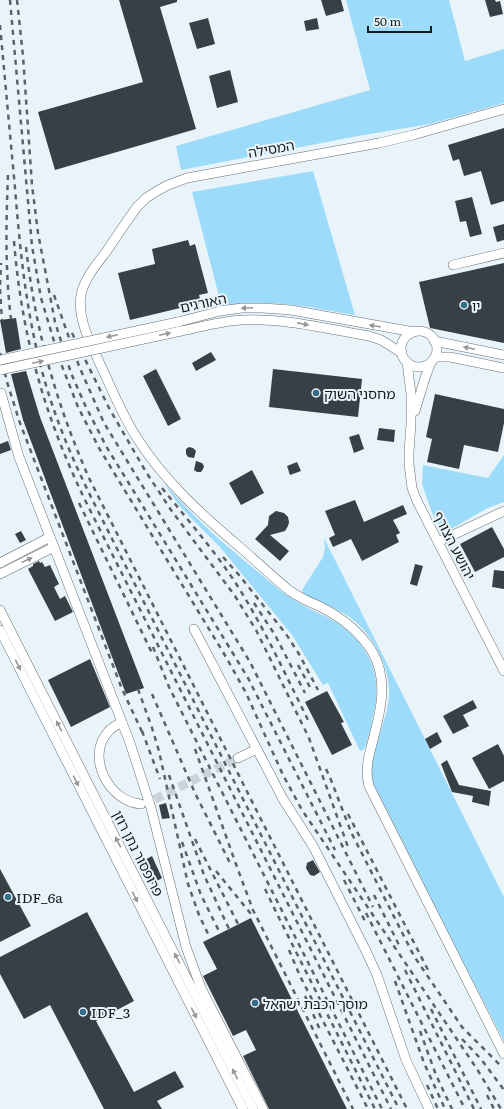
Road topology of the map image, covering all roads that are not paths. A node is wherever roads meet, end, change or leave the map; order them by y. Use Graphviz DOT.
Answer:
graph roads {
  1 [pos="504,109"];
  2 [pos="504,253"];
  3 [pos="453,265"];
  4 [pos="180,326"];
  5 [pos="414,332"];
  6 [pos="434,341"];
  7 [pos="402,353"];
  8 [pos="504,356"];
  9 [pos="0,360"];
  10 [pos="433,360"];
  11 [pos="407,362"];
  12 [pos="504,368"];
  13 [pos="0,370"];
  14 [pos="1,393"];
  15 [pos="412,424"];
  16 [pos="504,511"];
  17 [pos="50,537"];
  18 [pos="438,542"];
  19 [pos="54,547"];
  20 [pos="0,563"];
  21 [pos="0,574"];
  22 [pos="0,610"];
  23 [pos="194,629"];
  24 [pos="0,630"];
  25 [pos="504,671"];
  26 [pos="122,722"];
  27 [pos="257,749"];
  28 [pos="238,758"];
  29 [pos="141,804"];
  30 [pos="504,1054"];
  31 [pos="243,1109"];
  32 [pos="253,1109"];
  33 [pos="262,1109"];
  34 [pos="429,1109"];
  1 -- 30 [label="street, המסילה"];
  2 -- 3 [label="street"];
  5 -- 4 [label="street, האורגים, one-way"];
  4 -- 7 [label="street, האורגים, one-way"];
  4 -- 9 [label="street, האורגים, one-way, bridge"];
  13 -- 4 [label="street, האורגים, one-way, bridge"];
  5 -- 6 [label="street"];
  5 -- 7 [label="street"];
  8 -- 6 [label="street, one-way"];
  6 -- 10 [label="street"];
  7 -- 11 [label="street"];
  10 -- 11 [label="street"];
  10 -- 12 [label="street"];
  10 -- 15 [label="street, יהושע הצורף"];
  11 -- 15 [label="street, יהושע הצורף"];
  14 -- 17 [label="street"];
  15 -- 18 [label="street, יהושע הצורף"];
  16 -- 18 [label="street"];
  17 -- 19 [label="street"];
  17 -- 20 [label="street"];
  18 -- 25 [label="street, יהושע הצורף"];
  21 -- 19 [label="street, one-way"];
  19 -- 26 [label="street"];
  32 -- 22 [label="street, פרופסור נתן רוזן, one-way"];
  23 -- 27 [label="street"];
  24 -- 31 [label="street, פרופסור נתן רוזן, one-way"];
  26 -- 29 [label="street"];
  26 -- 33 [label="street"];
  27 -- 28 [label="street"];
  27 -- 34 [label="street"];
}
